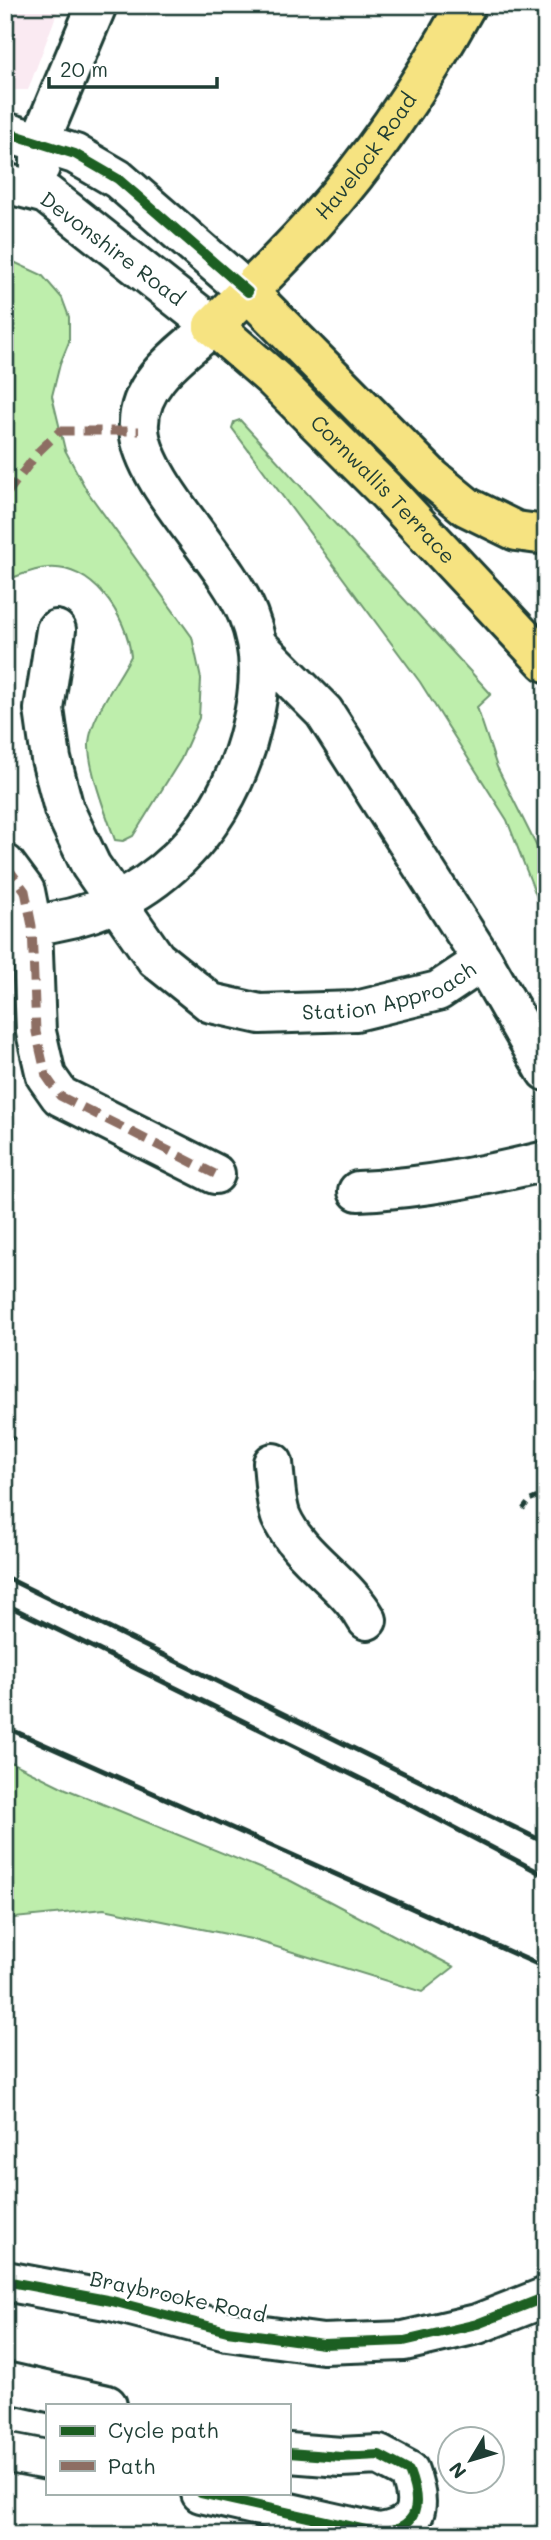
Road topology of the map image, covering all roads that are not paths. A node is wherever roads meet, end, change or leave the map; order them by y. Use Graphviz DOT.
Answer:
graph roads {
  1 [pos="97,5"];
  2 [pos="466,5"];
  3 [pos="23,137"];
  4 [pos="5,183"];
  5 [pos="46,194"];
  6 [pos="247,292"];
  7 [pos="213,326"];
  8 [pos="546,535"];
  9 [pos="546,616"];
  10 [pos="56,630"];
  11 [pos="258,646"];
  12 [pos="541,657"];
  13 [pos="10,871"];
  14 [pos="116,904"];
  15 [pos="19,925"];
  16 [pos="482,961"];
  17 [pos="546,1070"];
  18 [pos="546,1161"];
  19 [pos="215,1174"];
  20 [pos="358,1191"];
  21 [pos="273,1463"];
  22 [pos="367,1620"];
  23 [pos="5,2281"];
  24 [pos="546,2297"];
  25 [pos="5,2382"];
  26 [pos="103,2404"];
  27 [pos="5,2452"];
  28 [pos="290,2453"];
  29 [pos="46,2460"];
  30 [pos="205,2494"];
  1 -- 3 [label="street"];
  2 -- 6 [label="main road, Havelock Road"];
  3 -- 5 [label="street"];
  3 -- 6 [label="street"];
  4 -- 5 [label="street, Devonshire Road"];
  5 -- 7 [label="street, Devonshire Road"];
  6 -- 7 [label="main road, Havelock Road"];
  6 -- 8 [label="main road, Cornwallis Terrace"];
  7 -- 11 [label="street, Station Approach"];
  7 -- 12 [label="main road, Cornwallis Terrace"];
  9 -- 12 [label="main road"];
  10 -- 14 [label="street"];
  11 -- 14 [label="street, Station Approach"];
  11 -- 16 [label="street, Station Approach"];
  13 -- 15 [label="street"];
  14 -- 15 [label="street, Station Approach"];
  14 -- 16 [label="street, Station Approach"];
  15 -- 19 [label="street"];
  16 -- 17 [label="street"];
  18 -- 20 [label="street"];
  21 -- 22 [label="street"];
  23 -- 24 [label="street, Braybrooke Road"];
  25 -- 26 [label="street"];
  27 -- 29 [label="street"];
  28 -- 30 [label="street"];
}
